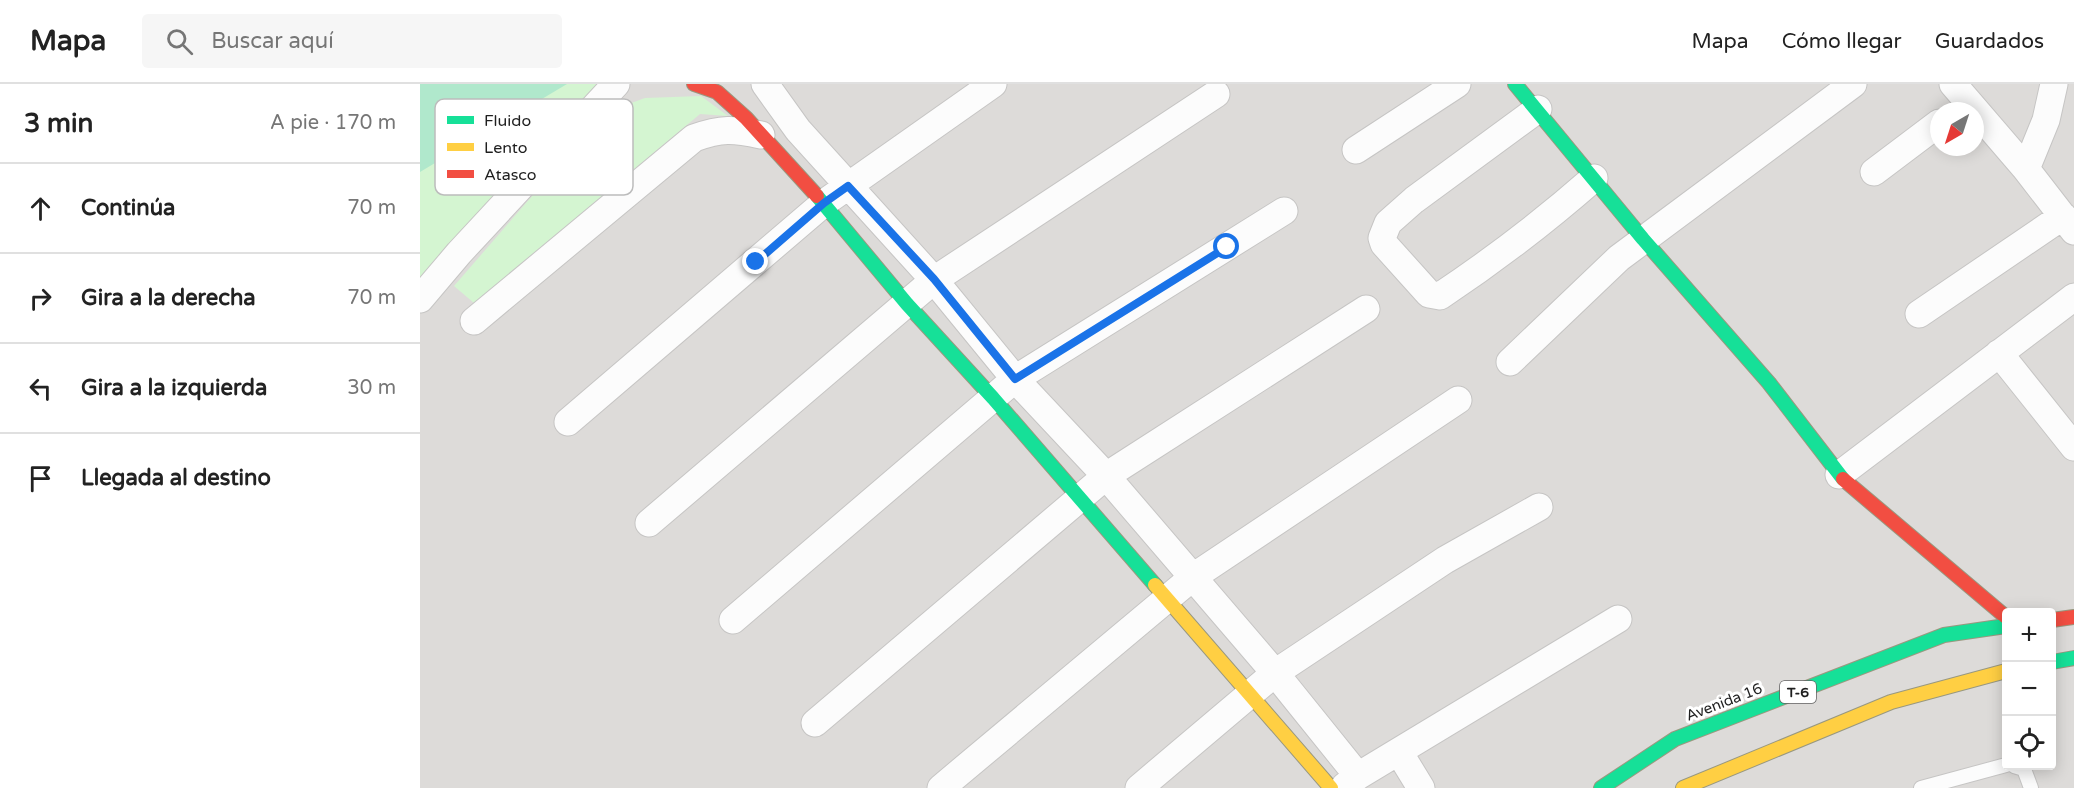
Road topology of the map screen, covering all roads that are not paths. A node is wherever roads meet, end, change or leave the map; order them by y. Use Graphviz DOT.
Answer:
graph roads {
  1 [pos="694,84"];
  2 [pos="993,84"];
  3 [pos="1457,84"];
  4 [pos="1515,84"];
  5 [pos="1853,84"];
  6 [pos="2054,84"];
  7 [pos="618,85"];
  8 [pos="774,89"];
  9 [pos="1216,94"];
  10 [pos="605,99"];
  11 [pos="1959,99"];
  12 [pos="1538,109"];
  13 [pos="1930,130"];
  14 [pos="761,135"];
  15 [pos="1356,150"];
  16 [pos="2026,169"];
  17 [pos="1874,172"];
  18 [pos="1594,178"];
  19 [pos="848,186"];
  20 [pos="633,189"];
  21 [pos="514,195"];
  22 [pos="625,195"];
  23 [pos="824,203"];
  24 [pos="1284,211"];
  25 [pos="2068,224"];
  26 [pos="1643,239"];
  27 [pos="934,279"];
  28 [pos="2074,297"];
  29 [pos="420,299"];
  30 [pos="907,304"];
  31 [pos="1366,309"];
  32 [pos="1919,314"];
  33 [pos="474,321"];
  34 [pos="2000,353"];
  35 [pos="1510,362"];
  36 [pos="1015,379"];
  37 [pos="993,398"];
  38 [pos="1458,400"];
  39 [pos="568,422"];
  40 [pos="2074,447"];
  41 [pos="1839,475"];
  42 [pos="1106,476"];
  43 [pos="1079,498"];
  44 [pos="1539,507"];
  45 [pos="649,523"];
  46 [pos="1193,577"];
  47 [pos="1166,599"];
  48 [pos="2002,613"];
  49 [pos="2074,617"];
  50 [pos="1618,619"];
  51 [pos="2056,619"];
  52 [pos="733,620"];
  53 [pos="2002,627"];
  54 [pos="2074,658"];
  55 [pos="2056,661"];
  56 [pos="2002,672"];
  57 [pos="1275,673"];
  58 [pos="1250,694"];
  59 [pos="815,723"];
  60 [pos="1399,752"];
  61 [pos="2002,766"];
  62 [pos="2024,770"];
  63 [pos="1351,782"];
  64 [pos="941,788"];
  65 [pos="1139,788"];
  66 [pos="1331,788"];
  67 [pos="1421,788"];
  68 [pos="1601,788"];
  69 [pos="1683,788"];
  70 [pos="1921,788"];
  71 [pos="2031,788"];
  1 -- 14 [label="main road"];
  2 -- 19 [label="street"];
  3 -- 15 [label="street"];
  4 -- 12 [label="main road"];
  5 -- 26 [label="street"];
  6 -- 16 [label="street"];
  7 -- 10 [label="street"];
  8 -- 19 [label="street"];
  9 -- 27 [label="street"];
  11 -- 16 [label="street"];
  12 -- 18 [label="main road"];
  12 -- 18 [label="street"];
  13 -- 17 [label="street"];
  14 -- 20 [label="street"];
  14 -- 23 [label="main road"];
  16 -- 25 [label="street"];
  18 -- 26 [label="main road"];
  19 -- 23 [label="street"];
  19 -- 27 [label="street"];
  21 -- 29 [label="street"];
  22 -- 33 [label="street"];
  23 -- 30 [label="main road"];
  23 -- 39 [label="street"];
  24 -- 36 [label="street"];
  25 -- 32 [label="street"];
  26 -- 35 [label="street"];
  26 -- 41 [label="main road"];
  27 -- 30 [label="street"];
  27 -- 36 [label="street"];
  28 -- 34 [label="street"];
  30 -- 37 [label="main road"];
  30 -- 45 [label="street"];
  31 -- 42 [label="street"];
  34 -- 40 [label="street"];
  34 -- 41 [label="street"];
  36 -- 37 [label="street"];
  36 -- 42 [label="street"];
  37 -- 43 [label="main road"];
  37 -- 52 [label="street"];
  38 -- 46 [label="street"];
  41 -- 48 [label="main road"];
  42 -- 43 [label="street"];
  42 -- 46 [label="street"];
  43 -- 47 [label="main road"];
  43 -- 59 [label="street"];
  44 -- 57 [label="street"];
  46 -- 47 [label="street"];
  46 -- 57 [label="street"];
  47 -- 58 [label="main road"];
  47 -- 64 [label="street"];
  49 -- 51 [label="main road"];
  50 -- 60 [label="street"];
  53 -- 68 [label="main road, Avenida 16 / T-6"];
  54 -- 55 [label="main road"];
  56 -- 69 [label="main road"];
  57 -- 58 [label="street"];
  57 -- 63 [label="street"];
  58 -- 65 [label="street"];
  58 -- 66 [label="main road"];
  60 -- 63 [label="street"];
  60 -- 67 [label="street"];
  61 -- 70 [label="lane"];
  62 -- 71 [label="lane"];
}
